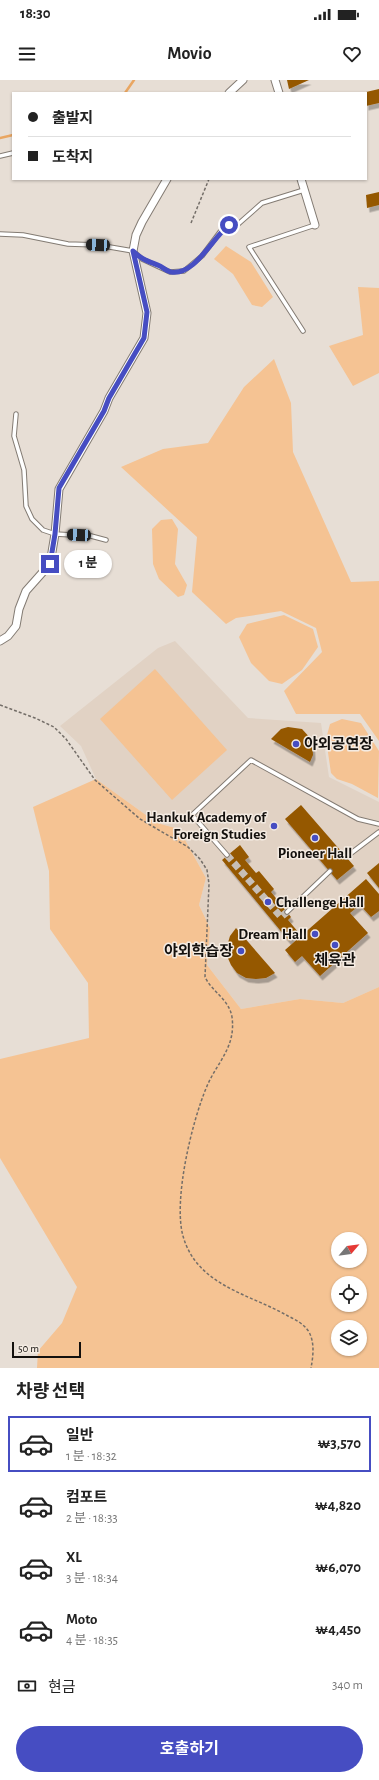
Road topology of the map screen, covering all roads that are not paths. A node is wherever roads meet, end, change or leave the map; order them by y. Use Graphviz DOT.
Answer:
graph roads {
  1 [pos="243,80"];
  2 [pos="275,80"];
  3 [pos="230,92"];
  4 [pos="279,92"];
  5 [pos="12,153"];
  6 [pos="0,156"];
  7 [pos="166,180"];
  8 [pos="301,180"];
  9 [pos="304,190"];
  10 [pos="315,225"];
  11 [pos="0,234"];
  12 [pos="133,251"];
  13 [pos="303,331"];
  14 [pos="16,414"];
  15 [pos="55,534"];
  16 [pos="106,540"];
  17 [pos="0,641"];
  18 [pos="379,824"];
  19 [pos="379,832"];
  20 [pos="227,855"];
  21 [pos="346,857"];
  22 [pos="330,871"];
  23 [pos="287,912"];
  1 -- 3 [label="street"];
  2 -- 4 [label="street"];
  5 -- 6 [label="lane"];
  7 -- 12 [label="street"];
  8 -- 9 [label="street"];
  9 -- 10 [label="street"];
  9 -- 12 [label="lane"];
  10 -- 13 [label="lane"];
  11 -- 12 [label="lane"];
  12 -- 15 [label="street"];
  14 -- 15 [label="lane"];
  15 -- 16 [label="lane"];
  15 -- 17 [label="street"];
  18 -- 20 [label="lane"];
  19 -- 21 [label="lane"];
  22 -- 23 [label="lane"];
}
